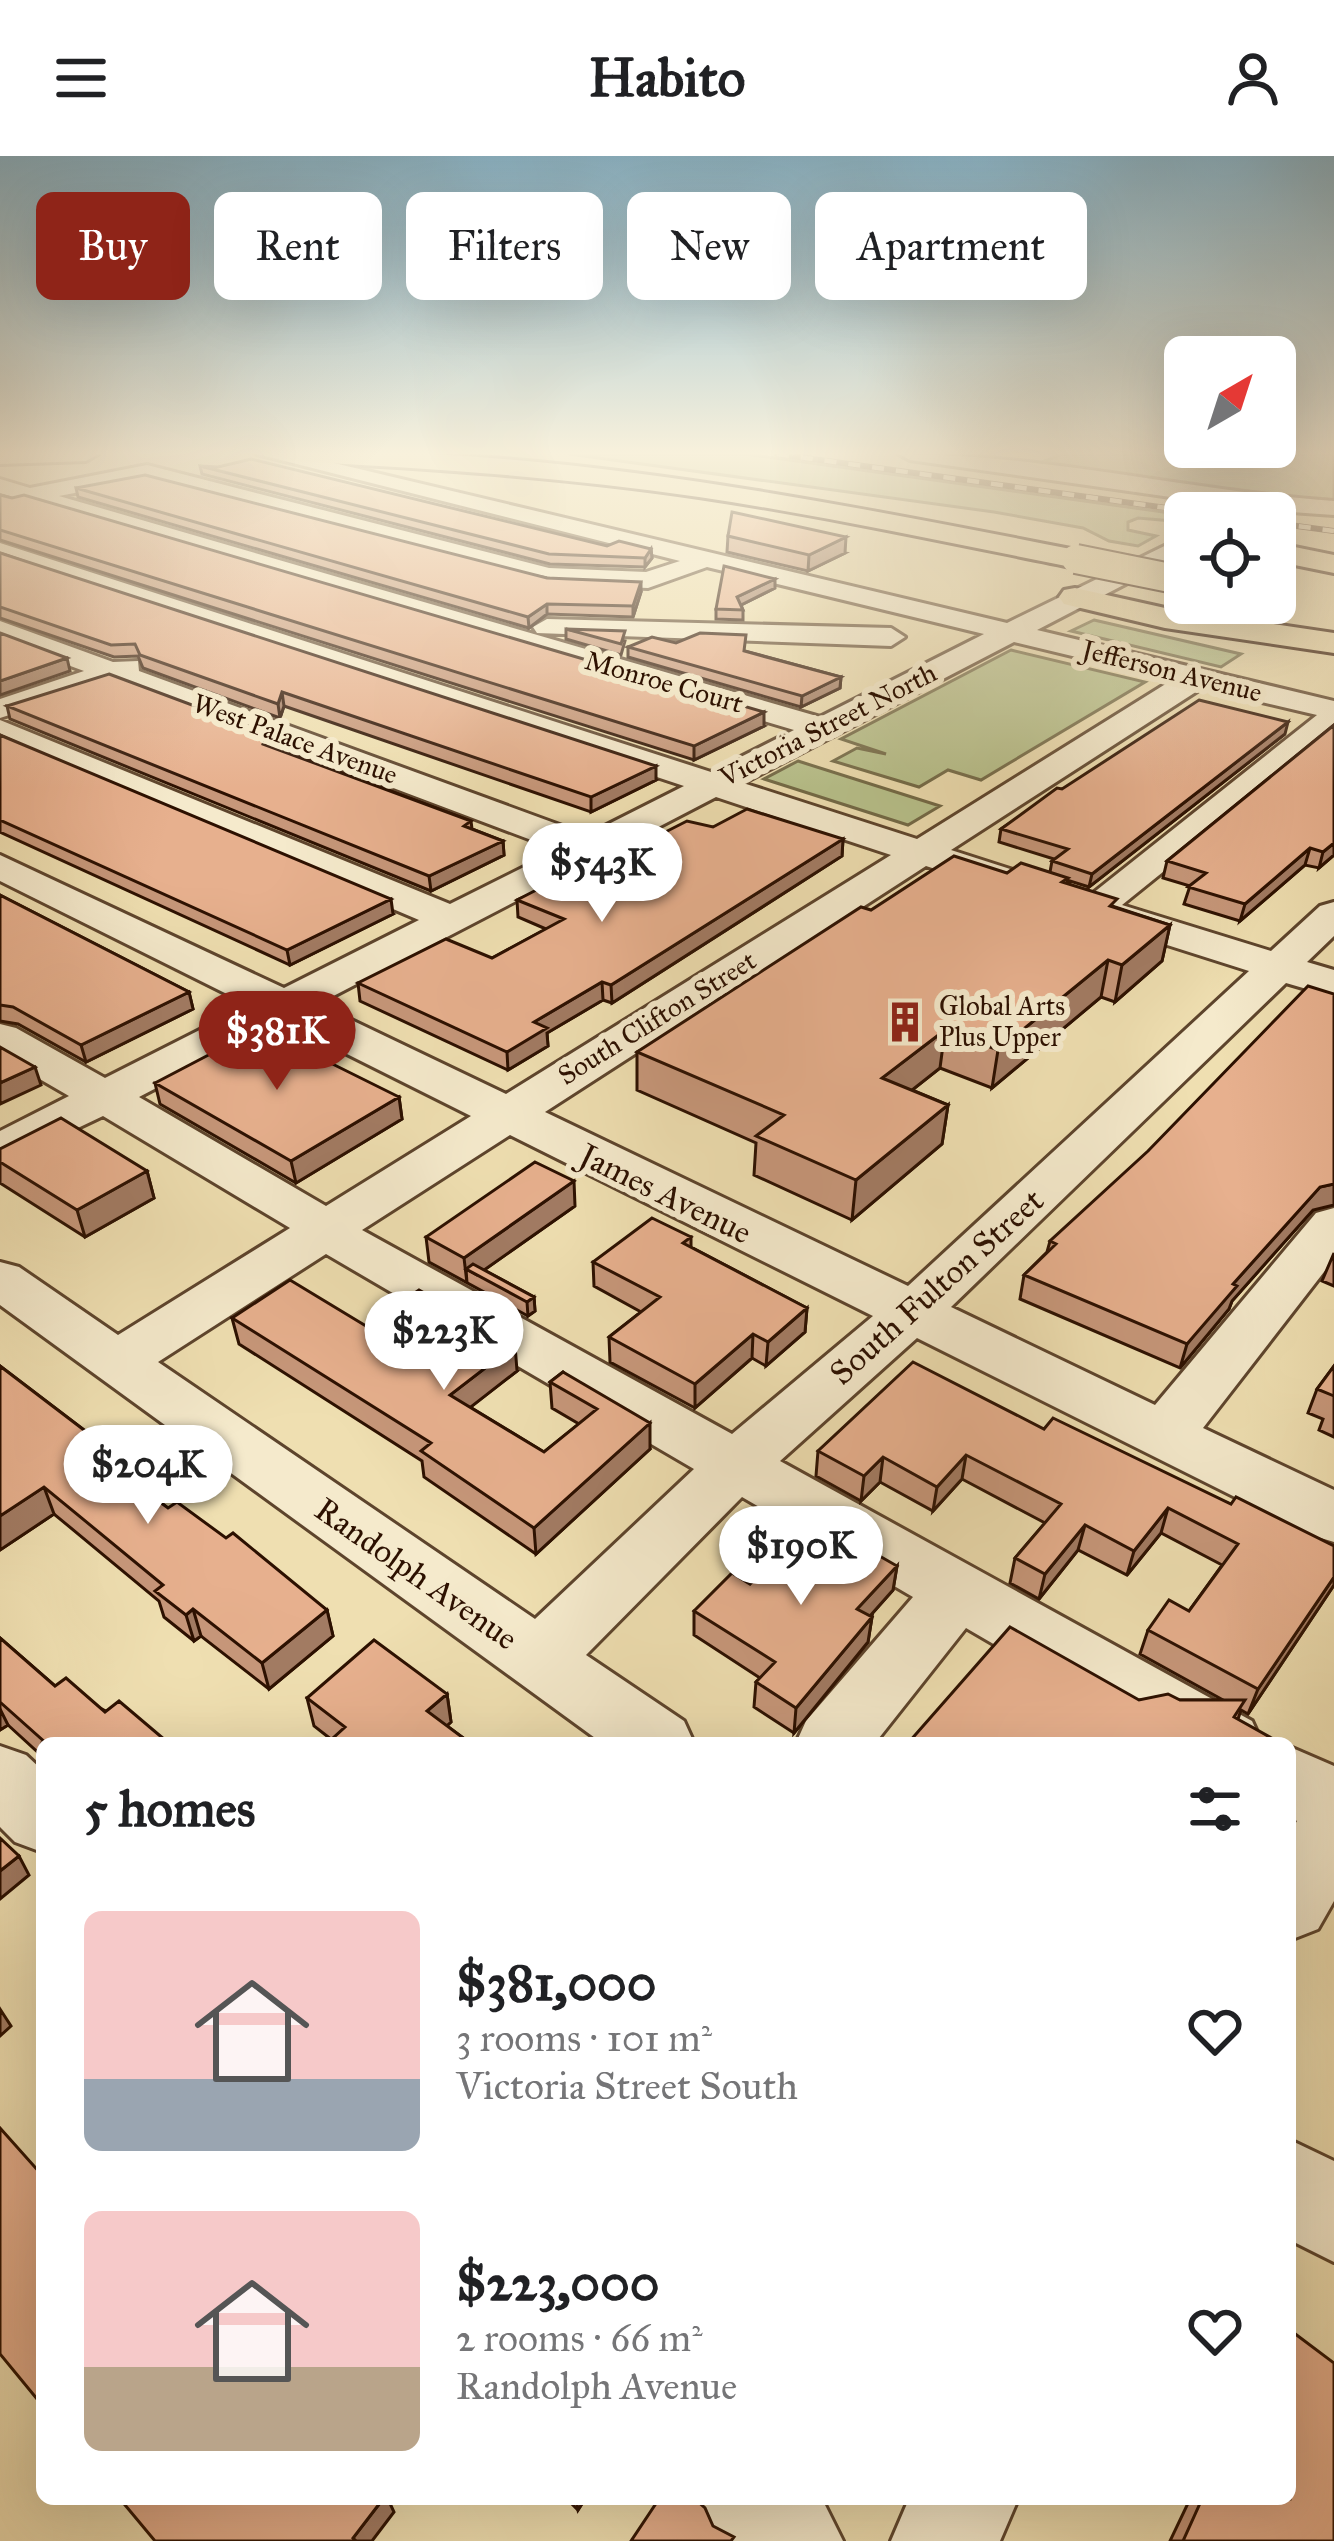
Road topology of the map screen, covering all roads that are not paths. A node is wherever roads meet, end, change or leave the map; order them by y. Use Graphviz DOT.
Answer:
graph roads {
  1 [pos="43,565"];
  2 [pos="269,565"];
  3 [pos="439,565"];
  4 [pos="509,565"];
  5 [pos="691,565"];
  6 [pos="735,565"];
  7 [pos="1140,565"];
  8 [pos="1296,584"];
  9 [pos="357,591"];
  10 [pos="1334,591"];
  11 [pos="1075,597"];
  12 [pos="0,629"];
  13 [pos="240,630"];
  14 [pos="1010,631"];
  15 [pos="507,637"];
  16 [pos="891,637"];
  17 [pos="1334,643"];
  18 [pos="198,644"];
  19 [pos="156,658"];
  20 [pos="114,672"];
  21 [pos="1198,677"];
  22 [pos="0,709"];
  23 [pos="1334,714"];
  24 [pos="821,728"];
  25 [pos="0,730"];
  26 [pos="713,784"];
  27 [pos="590,848"];
  28 [pos="922,851"];
  29 [pos="0,866"];
  30 [pos="1093,909"];
  31 [pos="1334,914"];
  32 [pos="452,919"];
  33 [pos="1277,967"];
  34 [pos="1334,984"];
  35 [pos="280,1006"];
  36 [pos="0,1036"];
  37 [pos="104,1097"];
  38 [pos="504,1114"];
  39 [pos="0,1150"];
  40 [pos="1334,1224"];
  41 [pos="322,1230"];
  42 [pos="0,1279"];
  43 [pos="913,1312"];
  44 [pos="118,1361"];
  45 [pos="1165,1433"];
  46 [pos="738,1463"];
  47 [pos="1334,1517"];
  48 [pos="957,1591"];
  49 [pos="538,1659"];
  50 [pos="649,1737"];
  51 [pos="837,1737"];
  52 [pos="1215,1737"];
  53 [pos="0,1778"];
  54 [pos="1296,1782"];
  55 [pos="1334,1804"];
  56 [pos="36,1812"];
  57 [pos="1334,1830"];
  58 [pos="1296,1893"];
  59 [pos="1296,2189"];
  60 [pos="1334,2216"];
  61 [pos="753,2505"];
  62 [pos="964,2505"];
  63 [pos="791,2541"];
  64 [pos="944,2541"];
  1 -- 13 [label="street"];
  2 -- 9 [label="street, Monroe Court"];
  3 -- 9 [label="street"];
  4 -- 5 [label="street"];
  6 -- 14 [label="street, Jefferson Avenue"];
  7 -- 11 [label="street, Victoria Street North"];
  8 -- 10 [label="highway"];
  9 -- 13 [label="street"];
  9 -- 15 [label="street, Monroe Court"];
  11 -- 14 [label="street, Victoria Street North"];
  11 -- 17 [label="highway"];
  12 -- 20 [label="street, West Palace Avenue"];
  13 -- 18 [label="street"];
  13 -- 26 [label="street"];
  14 -- 21 [label="street, Jefferson Avenue"];
  14 -- 24 [label="street, Victoria Street North"];
  15 -- 16 [label="street"];
  15 -- 24 [label="street, Monroe Court"];
  19 -- 20 [label="street"];
  20 -- 22 [label="street"];
  20 -- 27 [label="street, West Palace Avenue"];
  21 -- 23 [label="street, Jefferson Avenue"];
  21 -- 28 [label="street, South Clifton Street"];
  23 -- 30 [label="street"];
  24 -- 26 [label="street, Victoria Street North"];
  25 -- 32 [label="street"];
  26 -- 27 [label="street, Victoria Street North"];
  26 -- 28 [label="street"];
  27 -- 32 [label="street, Victoria Street North"];
  28 -- 30 [label="street"];
  28 -- 38 [label="street, South Clifton Street"];
  29 -- 35 [label="street, James Avenue"];
  30 -- 33 [label="street"];
  31 -- 33 [label="street, South Fulton Street"];
  32 -- 35 [label="street, Victoria Street North"];
  33 -- 34 [label="street"];
  33 -- 43 [label="street, South Fulton Street"];
  35 -- 37 [label="street, Victoria Street North"];
  35 -- 38 [label="street, James Avenue"];
  36 -- 37 [label="street"];
  37 -- 39 [label="street, Victoria Street North"];
  37 -- 41 [label="street"];
  38 -- 41 [label="street, South Clifton Street"];
  38 -- 43 [label="street, James Avenue"];
  40 -- 45 [label="street"];
  41 -- 44 [label="street, South Clifton Street"];
  41 -- 46 [label="street"];
  42 -- 44 [label="street, Randolph Avenue"];
  43 -- 45 [label="street, James Avenue"];
  43 -- 46 [label="street, South Fulton Street"];
  44 -- 49 [label="street, Randolph Avenue"];
  45 -- 47 [label="street, James Avenue"];
  46 -- 48 [label="street"];
  46 -- 49 [label="street, South Fulton Street"];
  48 -- 51 [label="street"];
  48 -- 52 [label="street"];
  49 -- 50 [label="street, Randolph Avenue"];
  53 -- 56 [label="street"];
  54 -- 55 [label="street"];
  57 -- 58 [label="street"];
  59 -- 60 [label="street"];
  61 -- 63 [label="street"];
  62 -- 64 [label="street"];
}
